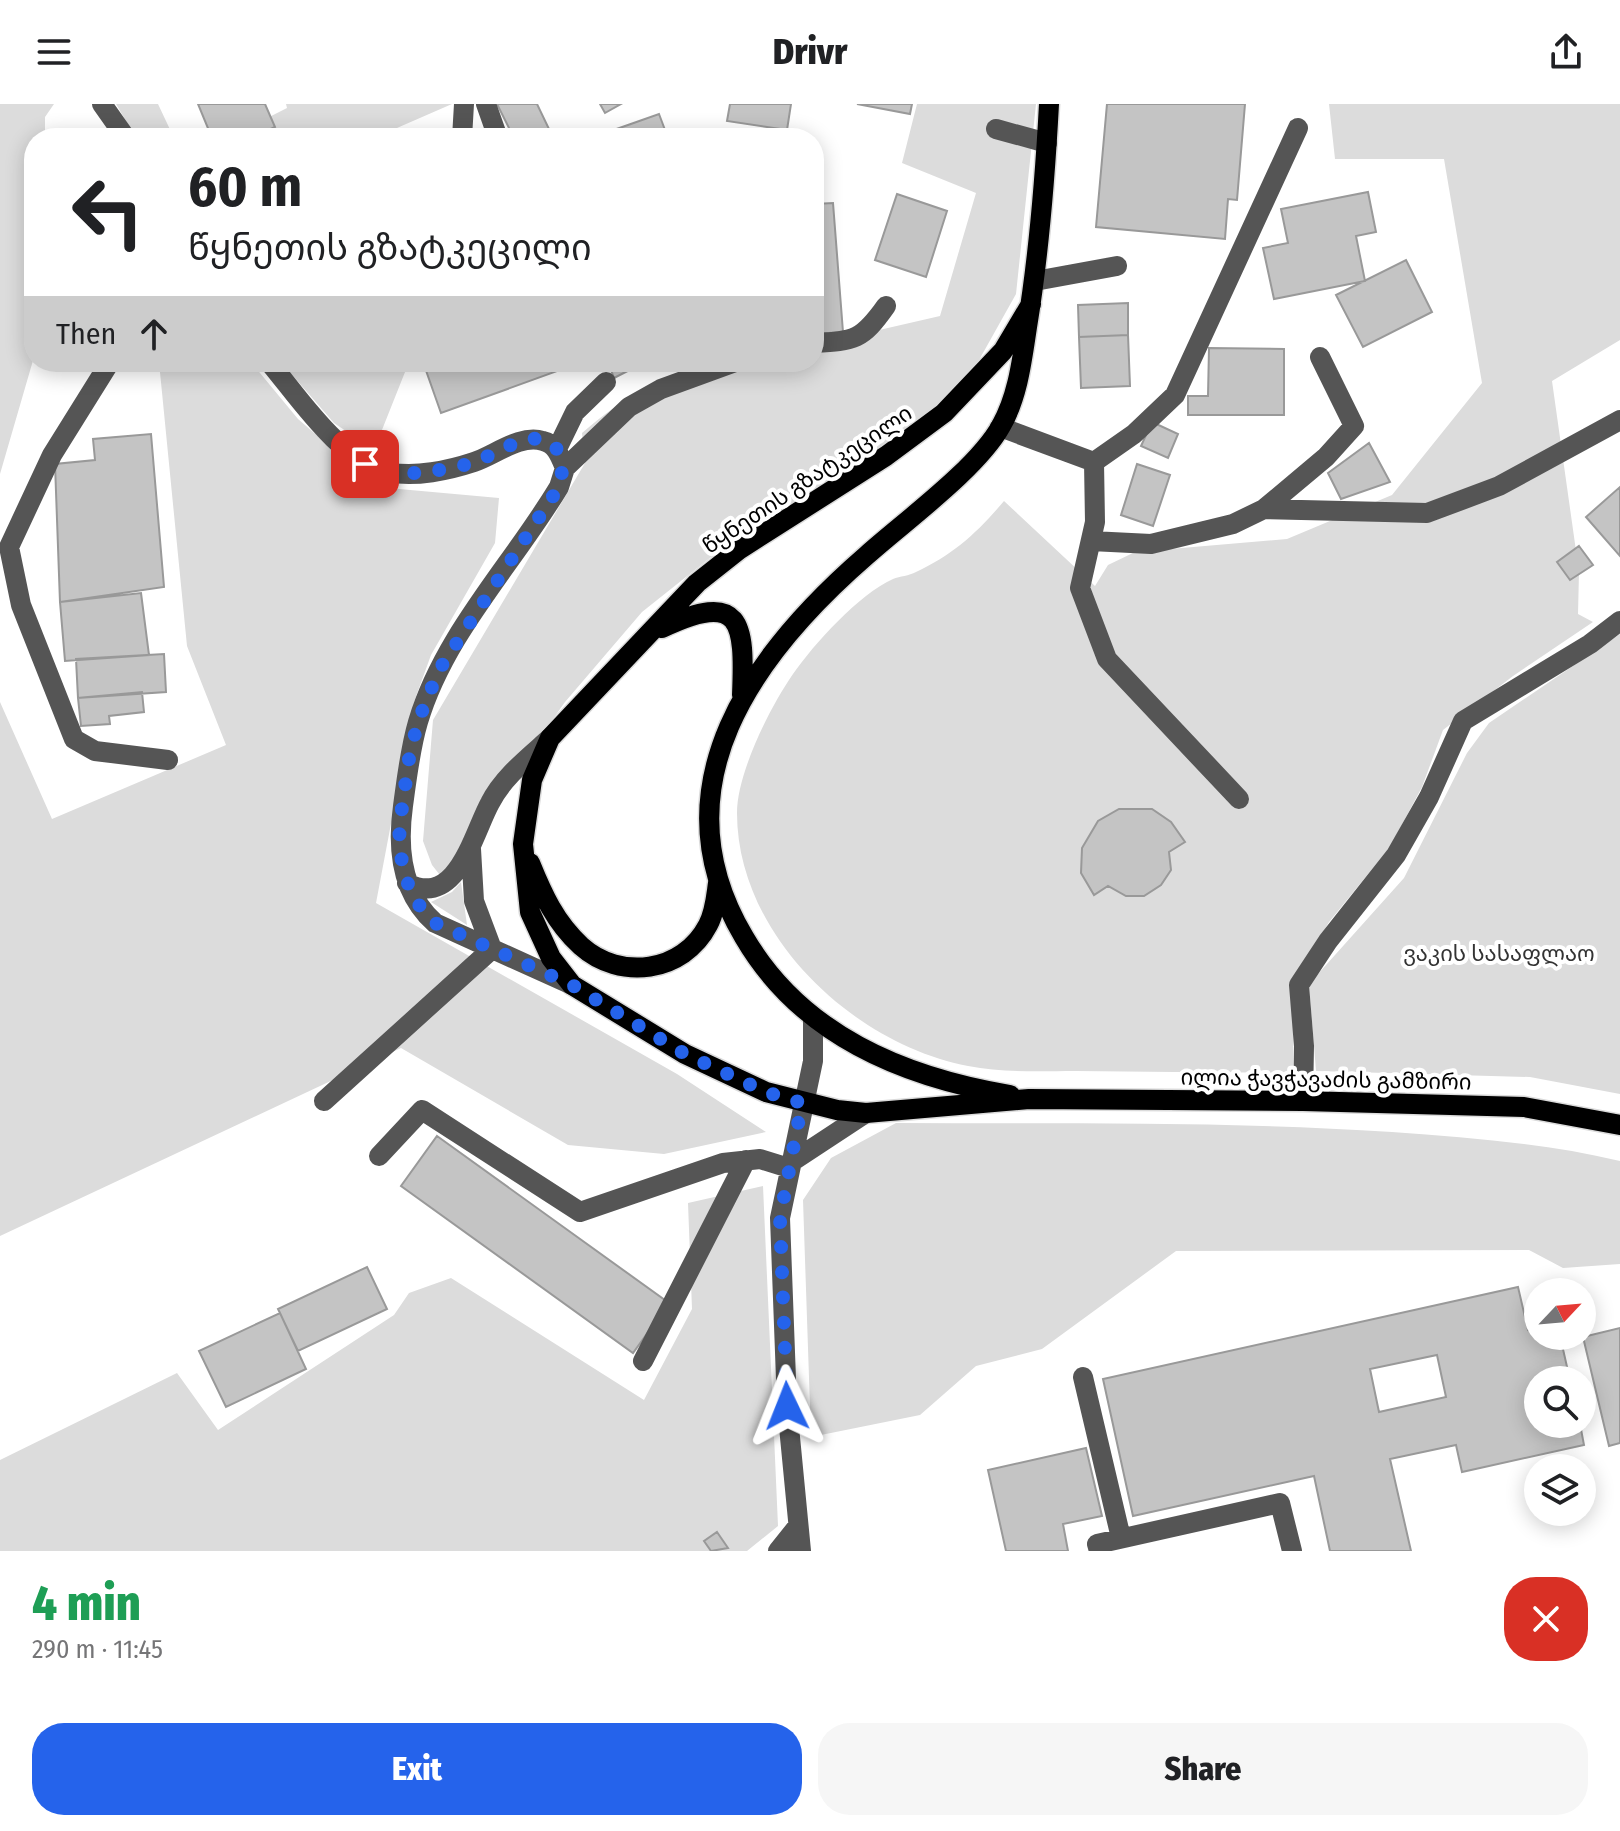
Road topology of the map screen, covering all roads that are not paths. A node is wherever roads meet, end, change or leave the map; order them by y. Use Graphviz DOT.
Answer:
graph roads {
  1 [pos="102,104"];
  2 [pos="464,104"];
  3 [pos="486,104"];
  4 [pos="1049,104"];
  5 [pos="119,128"];
  6 [pos="463,128"];
  7 [pos="494,128"];
  8 [pos="1298,128"];
  9 [pos="996,129"];
  10 [pos="1047,143"];
  11 [pos="1117,266"];
  12 [pos="1035,281"];
  13 [pos="1031,304"];
  14 [pos="886,306"];
  15 [pos="824,342"];
  16 [pos="1320,357"];
  17 [pos="104,372"];
  18 [pos="277,372"];
  19 [pos="708,372"];
  20 [pos="606,382"];
  21 [pos="1620,420"];
  22 [pos="1000,427"];
  23 [pos="561,458"];
  24 [pos="1094,462"];
  25 [pos="1264,509"];
  26 [pos="1091,541"];
  27 [pos="1620,621"];
  28 [pos="651,634"];
  29 [pos="742,695"];
  30 [pos="550,738"];
  31 [pos="168,760"];
  32 [pos="1239,799"];
  33 [pos="523,844"];
  34 [pos="471,849"];
  35 [pos="719,877"];
  36 [pos="407,883"];
  37 [pos="492,949"];
  38 [pos="572,985"];
  39 [pos="813,1018"];
  40 [pos="1029,1099"];
  41 [pos="324,1101"];
  42 [pos="1303,1101"];
  43 [pos="802,1103"];
  44 [pos="866,1113"];
  45 [pos="1620,1125"];
  46 [pos="379,1156"];
  47 [pos="746,1160"];
  48 [pos="790,1165"];
  49 [pos="643,1361"];
  50 [pos="1083,1377"];
  51 [pos="798,1526"];
  52 [pos="1121,1538"];
  53 [pos="778,1551"];
  54 [pos="801,1551"];
  55 [pos="1099,1551"];
  56 [pos="1292,1551"];
  1 -- 5 [label="street"];
  2 -- 6 [label="street"];
  3 -- 7 [label="street"];
  4 -- 10 [label="main road, წყნეთის გზატკეცილი"];
  8 -- 24 [label="street"];
  9 -- 10 [label="street"];
  10 -- 12 [label="main road, წყნეთის გზატკეცილი"];
  11 -- 12 [label="street"];
  12 -- 13 [label="main road, წყნეთის გზატკეცილი"];
  13 -- 22 [label="main road, წყნეთის გზატკეცილი"];
  13 -- 28 [label="main road, წყნეთის გზატკეცილი"];
  14 -- 15 [label="street"];
  16 -- 25 [label="street"];
  17 -- 31 [label="street"];
  18 -- 23 [label="street"];
  19 -- 23 [label="street"];
  20 -- 23 [label="street"];
  21 -- 25 [label="street"];
  22 -- 24 [label="street"];
  22 -- 29 [label="main road, წყნეთის გზატკეცილი"];
  23 -- 36 [label="street"];
  24 -- 26 [label="street"];
  25 -- 26 [label="street"];
  26 -- 32 [label="street"];
  27 -- 42 [label="street"];
  28 -- 29 [label="main road"];
  28 -- 30 [label="main road, წყნეთის გზატკეცილი"];
  29 -- 35 [label="main road, წყნეთის გზატკეცილი"];
  30 -- 33 [label="main road, წყნეთის გზატკეცილი"];
  30 -- 34 [label="street"];
  33 -- 35 [label="main road"];
  33 -- 38 [label="main road, წყნეთის გზატკეცილი"];
  34 -- 36 [label="street"];
  34 -- 37 [label="street"];
  35 -- 39 [label="main road, წყნეთის გზატკეცილი"];
  36 -- 37 [label="street"];
  37 -- 38 [label="street"];
  37 -- 41 [label="street"];
  38 -- 43 [label="main road, წყნეთის გზატკეცილი"];
  39 -- 40 [label="main road, წყნეთის გზატკეცილი"];
  39 -- 43 [label="street"];
  40 -- 42 [label="main road, ილია ჭავჭავაძის გამზირი"];
  40 -- 44 [label="main road, წყნეთის გზატკეცილი"];
  42 -- 45 [label="main road, ილია ჭავჭავაძის გამზირი"];
  43 -- 44 [label="main road, წყნეთის გზატკეცილი"];
  43 -- 48 [label="street"];
  44 -- 48 [label="street"];
  46 -- 47 [label="street"];
  47 -- 48 [label="street"];
  47 -- 49 [label="street"];
  48 -- 51 [label="street"];
  50 -- 52 [label="street"];
  51 -- 53 [label="street"];
  51 -- 54 [label="street"];
  52 -- 55 [label="street"];
  52 -- 56 [label="street"];
}
